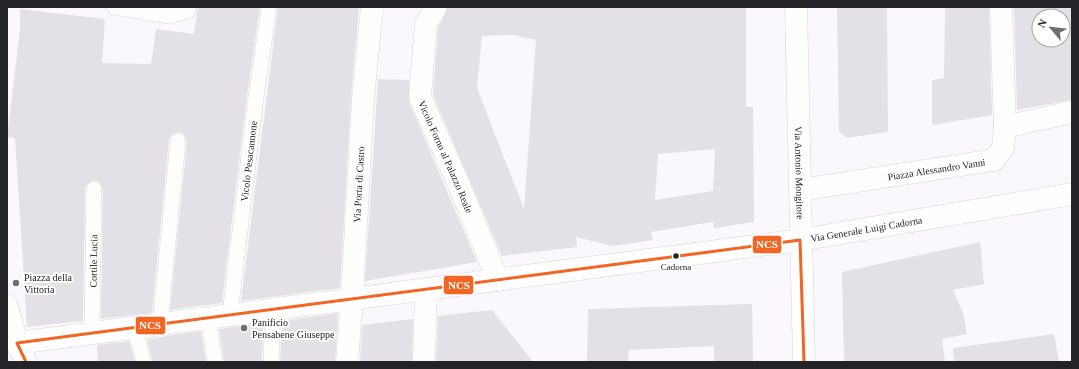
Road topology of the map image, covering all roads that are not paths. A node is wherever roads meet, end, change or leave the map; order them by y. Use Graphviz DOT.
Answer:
graph roads {
  1 [pos="114,7"];
  2 [pos="188,7"];
  3 [pos="269,7"];
  4 [pos="372,7"];
  5 [pos="436,7"];
  6 [pos="796,7"];
  7 [pos="1001,7"];
  8 [pos="1072,112"];
  9 [pos="1005,127"];
  10 [pos="178,141"];
  11 [pos="94,189"];
  12 [pos="800,190"];
  13 [pos="1072,194"];
  14 [pos="800,240"];
  15 [pos="498,280"];
  16 [pos="426,289"];
  17 [pos="352,298"];
  18 [pos="7,306"];
  19 [pos="273,309"];
  20 [pos="230,314"];
  21 [pos="208,317"];
  22 [pos="160,324"];
  23 [pos="134,328"];
  24 [pos="92,332"];
  25 [pos="17,343"];
  26 [pos="26,362"];
  27 [pos="144,362"];
  28 [pos="215,362"];
  29 [pos="271,362"];
  30 [pos="347,362"];
  31 [pos="424,362"];
  32 [pos="804,362"];
  1 -- 2 [label="lane"];
  3 -- 20 [label="lane, Vicolo Pesacannone"];
  4 -- 17 [label="street, Via Porta di Castro"];
  5 -- 15 [label="street, Vicolo Forno al Palazzo Reale"];
  6 -- 12 [label="street, Via Antonio Mongitore"];
  7 -- 9 [label="street, Piazza Alessandro Vanni"];
  8 -- 9 [label="street"];
  9 -- 12 [label="street, Piazza Alessandro Vanni"];
  10 -- 22 [label="lane"];
  11 -- 24 [label="lane, Cortile Lucia"];
  12 -- 14 [label="street, Via Antonio Mongitore"];
  13 -- 14 [label="street, Via Generale Luigi Cadorna"];
  14 -- 15 [label="street, Via Generale Luigi Cadorna"];
  14 -- 32 [label="street, Via Antonio Mongitore"];
  15 -- 16 [label="street, Via Generale Luigi Cadorna"];
  16 -- 17 [label="street, Via Generale Luigi Cadorna"];
  16 -- 31 [label="street"];
  17 -- 19 [label="street, Via Generale Luigi Cadorna"];
  17 -- 30 [label="street, Via Porta di Castro"];
  18 -- 25 [label="street"];
  19 -- 20 [label="street, Via Generale Luigi Cadorna"];
  19 -- 29 [label="lane"];
  20 -- 21 [label="street, Via Generale Luigi Cadorna"];
  21 -- 22 [label="street, Via Generale Luigi Cadorna"];
  21 -- 28 [label="lane"];
  22 -- 23 [label="street, Via Generale Luigi Cadorna"];
  23 -- 24 [label="street, Via Generale Luigi Cadorna"];
  23 -- 27 [label="lane"];
  24 -- 25 [label="street, Via Generale Luigi Cadorna"];
  25 -- 26 [label="street"];
}
